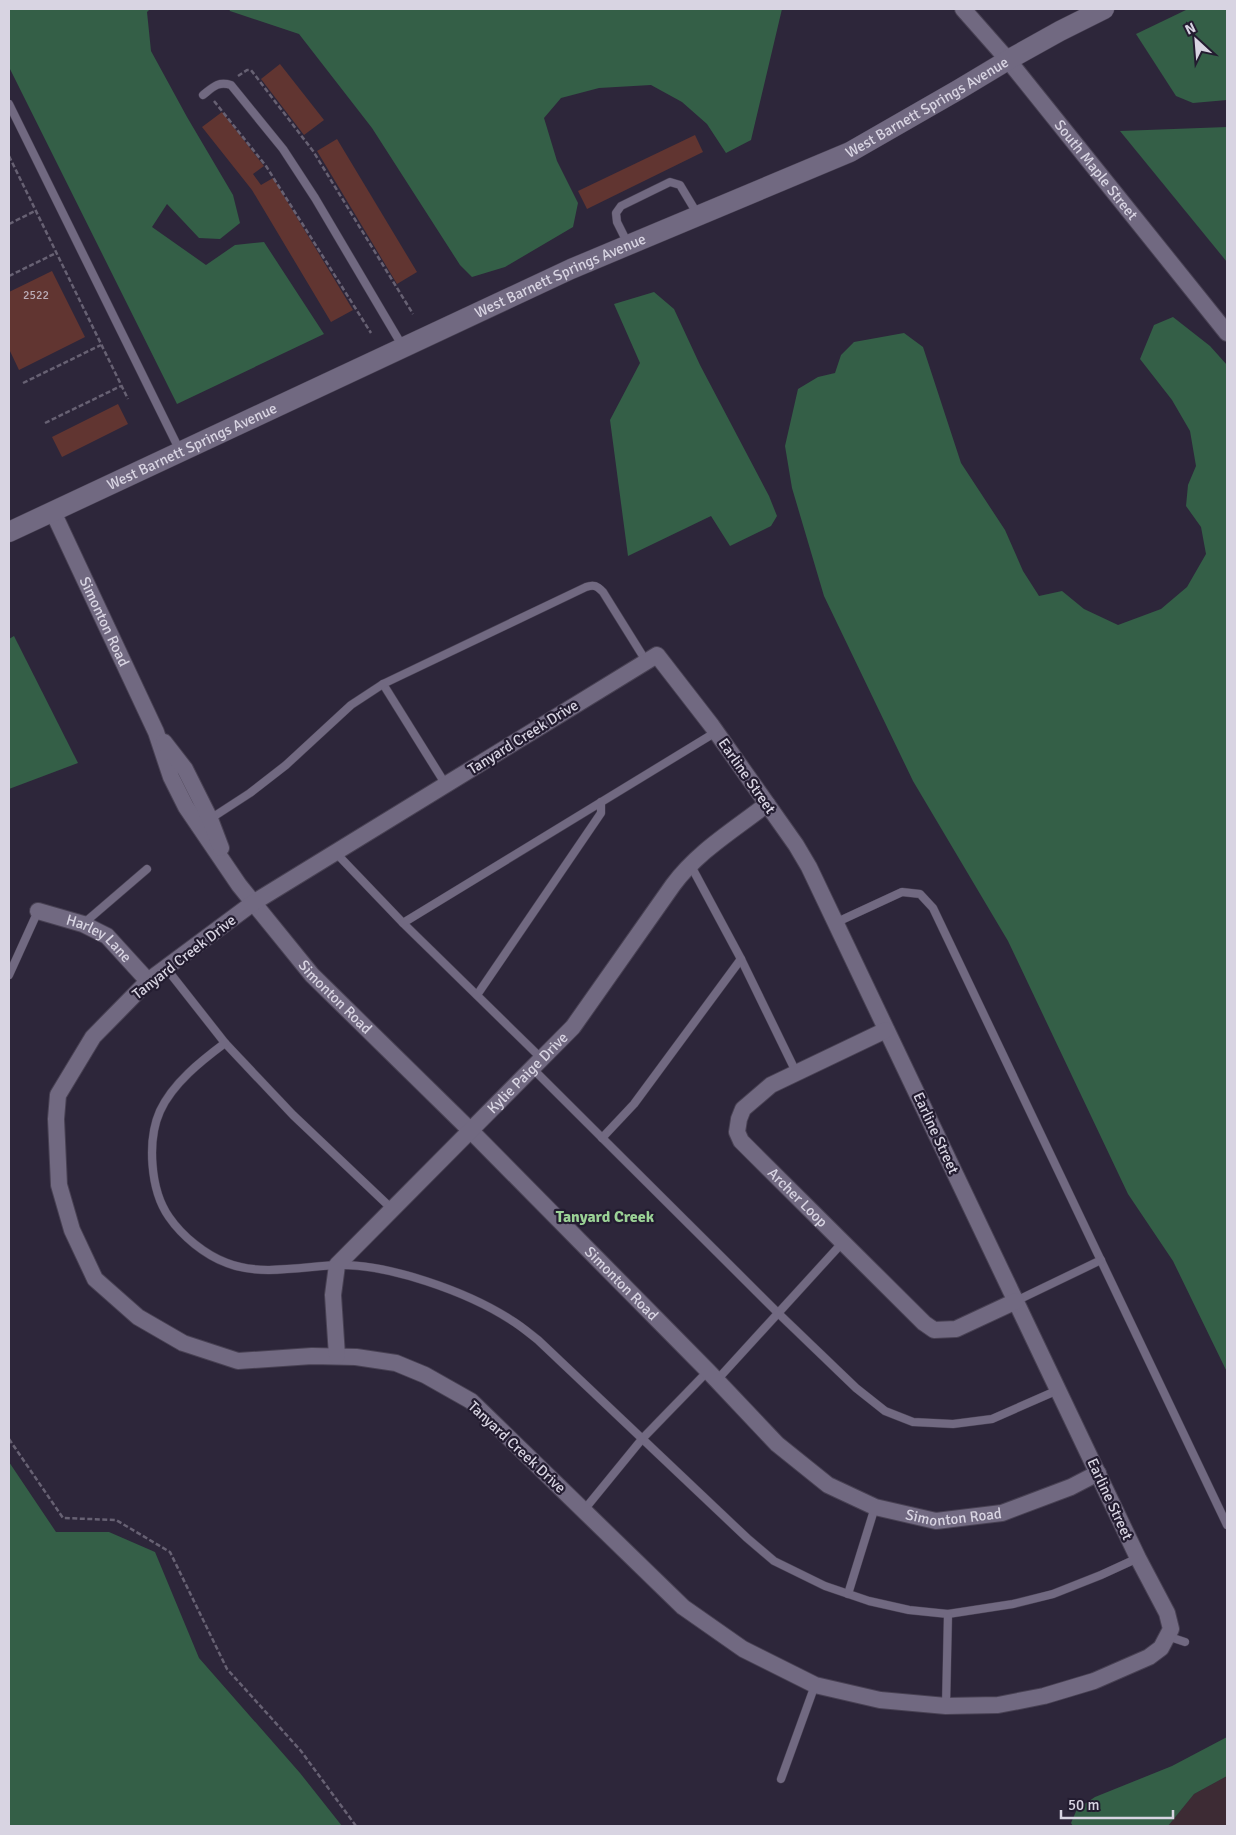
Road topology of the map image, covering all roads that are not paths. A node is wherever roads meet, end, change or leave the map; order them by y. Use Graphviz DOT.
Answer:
graph roads {
  1 [pos="963,9"];
  2 [pos="1104,9"];
  3 [pos="1008,60"];
  4 [pos="205,94"];
  5 [pos="9,104"];
  6 [pos="698,215"];
  7 [pos="628,244"];
  8 [pos="1227,333"];
  9 [pos="403,347"];
  10 [pos="180,451"];
  11 [pos="53,512"];
  12 [pos="9,532"];
  13 [pos="651,658"];
  14 [pos="383,684"];
  15 [pos="156,732"];
  16 [pos="716,732"];
  17 [pos="446,785"];
  18 [pos="601,802"];
  19 [pos="767,804"];
  20 [pos="210,819"];
  21 [pos="335,852"];
  22 [pos="690,864"];
  23 [pos="228,868"];
  24 [pos="147,869"];
  25 [pos="253,903"];
  26 [pos="38,911"];
  27 [pos="403,923"];
  28 [pos="835,923"];
  29 [pos="83,924"];
  30 [pos="740,959"];
  31 [pos="166,968"];
  32 [pos="9,975"];
  33 [pos="148,981"];
  34 [pos="477,995"];
  35 [pos="886,1030"];
  36 [pos="225,1043"];
  37 [pos="538,1064"];
  38 [pos="796,1072"];
  39 [pos="471,1131"];
  40 [pos="602,1138"];
  41 [pos="392,1209"];
  42 [pos="843,1242"];
  43 [pos="1101,1260"];
  44 [pos="337,1265"];
  45 [pos="1016,1301"];
  46 [pos="778,1313"];
  47 [pos="337,1356"];
  48 [pos="712,1375"];
  49 [pos="1058,1390"];
  50 [pos="642,1439"];
  51 [pos="1098,1473"];
  52 [pos="875,1507"];
  53 [pos="584,1510"];
  54 [pos="1227,1524"];
  55 [pos="1138,1558"];
  56 [pos="848,1594"];
  57 [pos="948,1614"];
  58 [pos="1167,1636"];
  59 [pos="1185,1642"];
  60 [pos="815,1685"];
  61 [pos="946,1706"];
  62 [pos="781,1779"];
  1 -- 3 [label="street, South Maple Street"];
  2 -- 3 [label="street, West Barnett Springs Avenue"];
  3 -- 6 [label="street, West Barnett Springs Avenue"];
  3 -- 8 [label="street, South Maple Street"];
  4 -- 9 [label="lane"];
  5 -- 10 [label="lane"];
  6 -- 7 [label="street, West Barnett Springs Avenue"];
  6 -- 7 [label="lane"];
  7 -- 9 [label="street, West Barnett Springs Avenue"];
  9 -- 10 [label="street, West Barnett Springs Avenue"];
  10 -- 11 [label="street, West Barnett Springs Avenue"];
  11 -- 12 [label="street, West Barnett Springs Avenue"];
  11 -- 15 [label="street, Simonton Road"];
  13 -- 14 [label="lane"];
  13 -- 16 [label="street, Earline Street"];
  13 -- 17 [label="street, Tanyard Creek Drive"];
  14 -- 17 [label="lane"];
  14 -- 20 [label="lane"];
  15 -- 20 [label="street, Simonton Road"];
  15 -- 23 [label="street, Simonton Road"];
  16 -- 18 [label="lane"];
  16 -- 19 [label="street, Earline Street"];
  17 -- 21 [label="street, Tanyard Creek Drive"];
  18 -- 27 [label="lane"];
  18 -- 34 [label="lane"];
  19 -- 22 [label="street, Kylie Paige Drive"];
  19 -- 28 [label="street, Earline Street"];
  20 -- 23 [label="street, Simonton Road"];
  21 -- 25 [label="street, Tanyard Creek Drive"];
  21 -- 27 [label="lane"];
  22 -- 30 [label="lane"];
  22 -- 37 [label="street, Kylie Paige Drive"];
  23 -- 25 [label="street, Simonton Road"];
  24 -- 29 [label="lane"];
  25 -- 31 [label="street, Tanyard Creek Drive"];
  25 -- 39 [label="street, Simonton Road"];
  26 -- 29 [label="street, Harley Lane"];
  26 -- 32 [label="lane"];
  27 -- 34 [label="lane"];
  28 -- 35 [label="street, Earline Street"];
  28 -- 43 [label="lane"];
  29 -- 33 [label="street, Harley Lane"];
  30 -- 38 [label="lane"];
  30 -- 40 [label="lane"];
  31 -- 33 [label="street, Tanyard Creek Drive"];
  31 -- 36 [label="lane"];
  33 -- 47 [label="street, Tanyard Creek Drive"];
  34 -- 37 [label="lane"];
  35 -- 38 [label="street, Archer Loop"];
  35 -- 45 [label="street, Earline Street"];
  36 -- 41 [label="lane"];
  36 -- 44 [label="lane"];
  37 -- 39 [label="street, Kylie Paige Drive"];
  37 -- 40 [label="lane"];
  38 -- 42 [label="street, Archer Loop"];
  39 -- 41 [label="street, Kylie Paige Drive"];
  39 -- 48 [label="street, Simonton Road"];
  40 -- 46 [label="lane"];
  41 -- 44 [label="street, Kylie Paige Drive"];
  42 -- 45 [label="street, Archer Loop"];
  42 -- 46 [label="lane"];
  43 -- 45 [label="lane"];
  43 -- 54 [label="lane"];
  44 -- 47 [label="street"];
  44 -- 50 [label="lane"];
  45 -- 49 [label="street, Earline Street"];
  46 -- 48 [label="lane"];
  46 -- 49 [label="lane"];
  47 -- 53 [label="street, Tanyard Creek Drive"];
  48 -- 50 [label="lane"];
  48 -- 52 [label="street, Simonton Road"];
  49 -- 51 [label="street, Earline Street"];
  50 -- 53 [label="lane"];
  50 -- 56 [label="lane"];
  51 -- 52 [label="street, Simonton Road"];
  51 -- 55 [label="street, Earline Street"];
  52 -- 56 [label="lane"];
  53 -- 60 [label="street, Tanyard Creek Drive"];
  55 -- 57 [label="lane"];
  55 -- 58 [label="street, Earline Street"];
  56 -- 57 [label="lane"];
  57 -- 61 [label="lane"];
  58 -- 59 [label="lane"];
  58 -- 61 [label="street, Tanyard Creek Drive"];
  60 -- 61 [label="street, Tanyard Creek Drive"];
  60 -- 62 [label="lane"];
}
